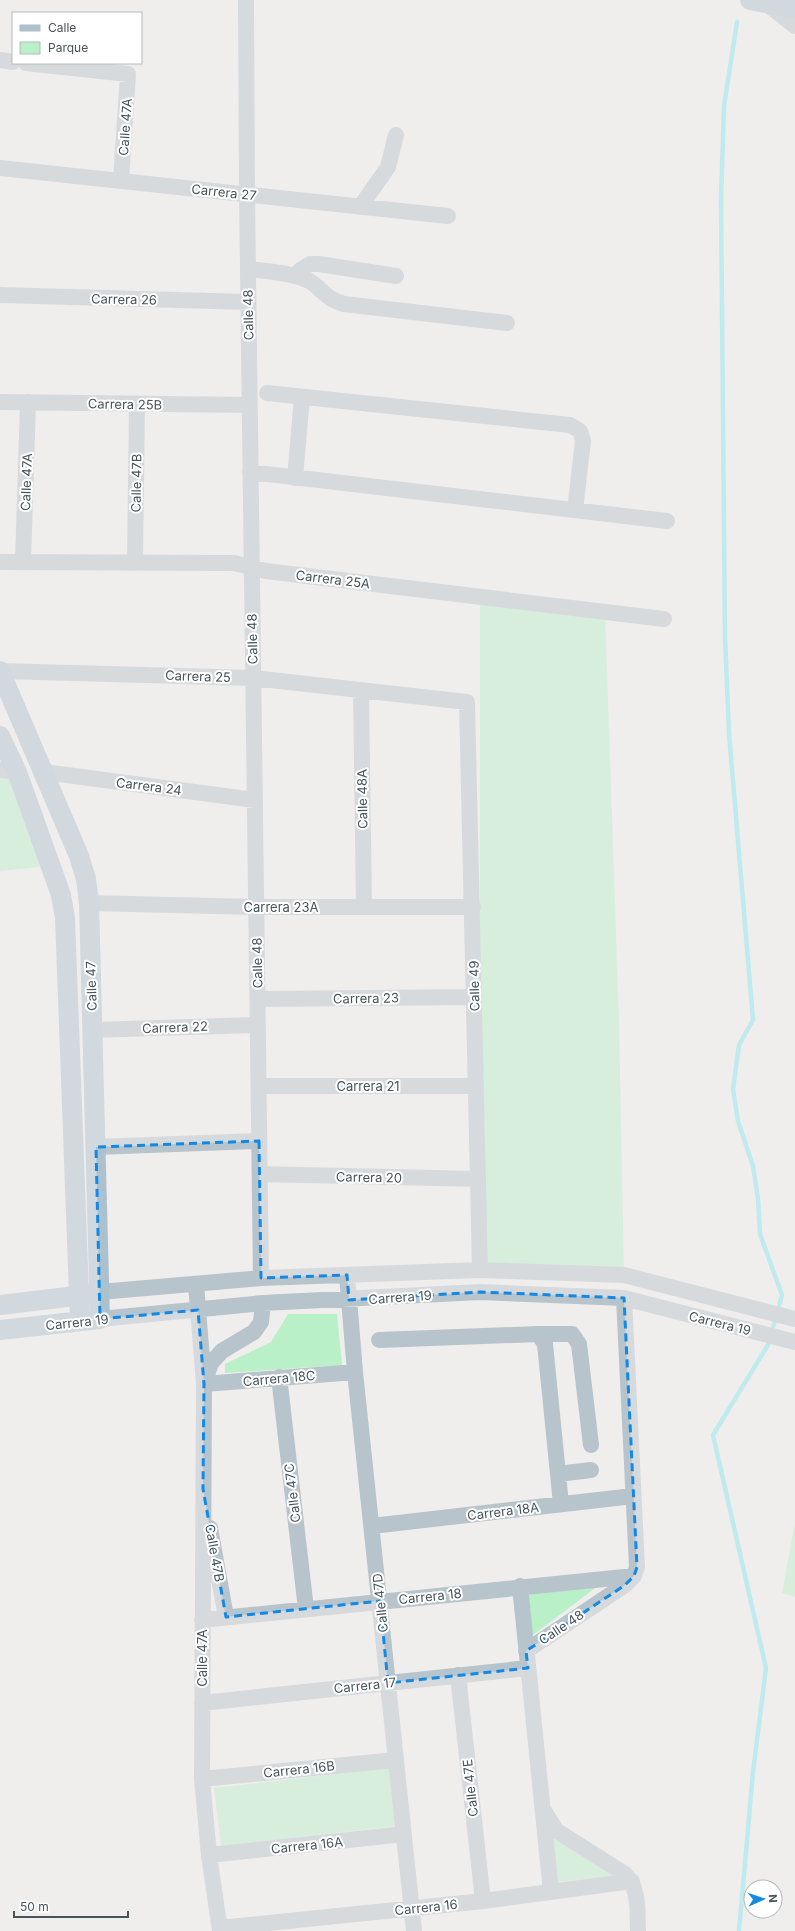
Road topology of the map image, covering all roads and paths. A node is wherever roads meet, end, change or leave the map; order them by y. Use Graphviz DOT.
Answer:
graph roads {
  1 [pos="246,0"];
  2 [pos="758,2"];
  3 [pos="795,9"];
  4 [pos="795,26"];
  5 [pos="0,60"];
  6 [pos="12,62"];
  7 [pos="35,64"];
  8 [pos="396,135"];
  9 [pos="0,168"];
  10 [pos="121,180"];
  11 [pos="247,194"];
  12 [pos="360,207"];
  13 [pos="448,216"];
  14 [pos="248,270"];
  15 [pos="396,276"];
  16 [pos="298,277"];
  17 [pos="0,295"];
  18 [pos="248,302"];
  19 [pos="507,323"];
  20 [pos="267,393"];
  21 [pos="302,397"];
  22 [pos="0,402"];
  23 [pos="28,402"];
  24 [pos="137,404"];
  25 [pos="249,405"];
  26 [pos="250,472"];
  27 [pos="295,478"];
  28 [pos="575,510"];
  29 [pos="667,521"];
  30 [pos="0,562"];
  31 [pos="23,562"];
  32 [pos="135,563"];
  33 [pos="252,566"];
  34 [pos="664,619"];
  35 [pos="0,671"];
  36 [pos="253,678"];
  37 [pos="361,690"];
  38 [pos="467,702"];
  39 [pos="0,736"];
  40 [pos="8,771"];
  41 [pos="44,772"];
  42 [pos="255,800"];
  43 [pos="89,903"];
  44 [pos="364,907"];
  45 [pos="473,907"];
  46 [pos="256,908"];
  47 [pos="474,997"];
  48 [pos="258,999"];
  49 [pos="258,1025"];
  50 [pos="93,1039"];
  51 [pos="70,1050"];
  52 [pos="258,1086"];
  53 [pos="476,1086"];
  54 [pos="259,1141"];
  55 [pos="96,1147"];
  56 [pos="260,1174"];
  57 [pos="478,1179"];
  58 [pos="480,1270"];
  59 [pos="347,1275"];
  60 [pos="261,1278"];
  61 [pos="196,1284"];
  62 [pos="100,1292"];
  63 [pos="79,1296"];
  64 [pos="624,1298"];
  65 [pos="349,1300"];
  66 [pos="263,1303"];
  67 [pos="0,1305"];
  68 [pos="198,1310"];
  69 [pos="100,1319"];
  70 [pos="795,1319"];
  71 [pos="80,1321"];
  72 [pos="0,1330"];
  73 [pos="538,1334"];
  74 [pos="379,1340"];
  75 [pos="795,1342"];
  76 [pos="355,1372"];
  77 [pos="279,1377"];
  78 [pos="204,1384"];
  79 [pos="591,1445"];
  80 [pos="591,1470"];
  81 [pos="558,1474"];
  82 [pos="203,1490"];
  83 [pos="634,1496"];
  84 [pos="561,1504"];
  85 [pos="372,1526"];
  86 [pos="634,1576"];
  87 [pos="520,1586"];
  88 [pos="380,1601"];
  89 [pos="306,1609"];
  90 [pos="226,1617"];
  91 [pos="202,1620"];
  92 [pos="526,1651"];
  93 [pos="528,1668"];
  94 [pos="458,1675"];
  95 [pos="388,1683"];
  96 [pos="202,1703"];
  97 [pos="396,1760"];
  98 [pos="202,1779"];
  99 [pos="543,1810"];
  100 [pos="404,1834"];
  101 [pos="209,1855"];
  102 [pos="632,1881"];
  103 [pos="551,1892"];
  104 [pos="483,1901"];
  105 [pos="412,1908"];
  106 [pos="220,1930"];
  107 [pos="414,1931"];
  108 [pos="638,1931"];
  1 -- 11 [label="street, Calle 48"];
  2 -- 3 [label="main road"];
  2 -- 4 [label="street"];
  5 -- 6 [label="street"];
  7 -- 10 [label="street, Calle 47A"];
  8 -- 12 [label="street"];
  9 -- 10 [label="street, Carrera 27"];
  10 -- 11 [label="street, Carrera 27"];
  11 -- 12 [label="street, Carrera 27"];
  11 -- 14 [label="street, Calle 48"];
  12 -- 13 [label="street, Carrera 27"];
  14 -- 16 [label="street"];
  14 -- 18 [label="street, Calle 48"];
  15 -- 16 [label="street"];
  16 -- 19 [label="street"];
  17 -- 18 [label="street, Carrera 26"];
  18 -- 25 [label="street, Calle 48"];
  20 -- 21 [label="street"];
  21 -- 27 [label="street"];
  21 -- 28 [label="street"];
  22 -- 23 [label="street, Carrera 25B"];
  23 -- 24 [label="street, Carrera 25B"];
  23 -- 31 [label="street, Calle 47A"];
  24 -- 25 [label="street, Carrera 25B"];
  24 -- 32 [label="street, Calle 47B"];
  25 -- 26 [label="street, Calle 48"];
  26 -- 27 [label="street"];
  26 -- 33 [label="street, Calle 48"];
  27 -- 28 [label="street"];
  28 -- 29 [label="street"];
  30 -- 31 [label="street, Carrera 25A"];
  31 -- 32 [label="street, Carrera 25A"];
  32 -- 33 [label="street, Carrera 25A"];
  33 -- 34 [label="street, Carrera 25A"];
  33 -- 36 [label="street, Calle 48"];
  35 -- 36 [label="street, Carrera 25"];
  35 -- 41 [label="main road, Calle 47"];
  36 -- 37 [label="street, Carrera 25"];
  36 -- 42 [label="street, Calle 48"];
  37 -- 38 [label="street, Carrera 25"];
  37 -- 44 [label="street, Calle 48A"];
  38 -- 45 [label="street, Calle 49"];
  39 -- 40 [label="main road, Calle 47"];
  40 -- 51 [label="main road, Calle 47"];
  41 -- 42 [label="street, Carrera 24"];
  41 -- 43 [label="main road, Calle 47"];
  42 -- 46 [label="street, Calle 48"];
  43 -- 46 [label="street, Carrera 23A"];
  43 -- 50 [label="main road, Calle 47"];
  44 -- 45 [label="street, Carrera 23A"];
  44 -- 46 [label="street, Carrera 23A"];
  45 -- 47 [label="street, Calle 49"];
  46 -- 48 [label="street, Calle 48"];
  47 -- 48 [label="street, Carrera 23"];
  47 -- 53 [label="street, Calle 49"];
  48 -- 49 [label="street, Calle 48"];
  49 -- 50 [label="street, Carrera 22"];
  49 -- 52 [label="street, Calle 48"];
  50 -- 51 [label="main road"];
  50 -- 55 [label="main road, Calle 47"];
  51 -- 63 [label="main road, Calle 47"];
  52 -- 53 [label="street, Carrera 21"];
  52 -- 54 [label="street, Calle 48"];
  53 -- 57 [label="street, Calle 49"];
  54 -- 55 [label="street"];
  54 -- 56 [label="street, Calle 48"];
  55 -- 62 [label="main road, Calle 47"];
  56 -- 57 [label="street, Carrera 20"];
  56 -- 60 [label="street, Calle 48"];
  57 -- 58 [label="street, Calle 49"];
  58 -- 59 [label="street, Carrera 19"];
  58 -- 70 [label="street, Carrera 19"];
  59 -- 60 [label="street, Carrera 19"];
  59 -- 65 [label="street, Calle 47D"];
  60 -- 61 [label="street, Carrera 19"];
  61 -- 62 [label="street, Carrera 19"];
  61 -- 68 [label="street"];
  62 -- 63 [label="main road, Carrera 19"];
  62 -- 69 [label="main road, Calle 47"];
  63 -- 67 [label="main road, Carrera 19"];
  63 -- 71 [label="main road, Calle 47"];
  64 -- 65 [label="street, Carrera 19"];
  64 -- 75 [label="street, Carrera 19"];
  64 -- 83 [label="street"];
  65 -- 66 [label="street, Carrera 19"];
  65 -- 76 [label="street, Calle 47D"];
  66 -- 68 [label="street, Carrera 19"];
  66 -- 78 [label="street"];
  68 -- 69 [label="street, Carrera 19"];
  68 -- 78 [label="street"];
  69 -- 71 [label="main road, Carrera 19"];
  71 -- 72 [label="main road, Carrera 19"];
  73 -- 74 [label="street"];
  73 -- 79 [label="street"];
  73 -- 81 [label="street"];
  76 -- 77 [label="street, Carrera 18C"];
  76 -- 85 [label="street, Calle 47D"];
  77 -- 78 [label="street, Carrera 18C"];
  77 -- 89 [label="street, Calle 47C"];
  78 -- 82 [label="street, Calle 47A"];
  80 -- 81 [label="street"];
  81 -- 84 [label="street"];
  82 -- 90 [label="street, Calle 47B"];
  82 -- 91 [label="street, Calle 47A"];
  83 -- 84 [label="street, Carrera 18A"];
  83 -- 86 [label="street"];
  84 -- 85 [label="street, Carrera 18A"];
  85 -- 88 [label="street, Calle 47D"];
  86 -- 87 [label="street, Carrera 18"];
  86 -- 92 [label="street, Calle 48"];
  87 -- 88 [label="street, Carrera 18"];
  87 -- 92 [label="street"];
  88 -- 89 [label="street, Carrera 18"];
  88 -- 95 [label="street, Calle 47D"];
  89 -- 90 [label="street, Carrera 18"];
  90 -- 91 [label="street, Carrera 18"];
  91 -- 96 [label="street, Calle 47A"];
  92 -- 93 [label="street, Calle 48"];
  93 -- 94 [label="street, Carrera 17"];
  93 -- 99 [label="street, Calle 48"];
  94 -- 95 [label="street, Carrera 17"];
  94 -- 104 [label="street, Calle 47E"];
  95 -- 96 [label="street, Carrera 17"];
  95 -- 97 [label="street, Calle 47D"];
  96 -- 98 [label="street, Calle 47A"];
  97 -- 98 [label="street, Carrera 16B"];
  97 -- 100 [label="street, Calle 47D"];
  98 -- 101 [label="street, Calle 47A"];
  99 -- 102 [label="street, Calle 48"];
  99 -- 103 [label="street"];
  100 -- 101 [label="street, Carrera 16A"];
  100 -- 105 [label="street, Calle 47D"];
  101 -- 106 [label="street, Calle 47A"];
  102 -- 103 [label="street, Carrera 16"];
  102 -- 108 [label="street"];
  103 -- 104 [label="street, Carrera 16"];
  104 -- 105 [label="street, Carrera 16"];
  105 -- 106 [label="street, Carrera 16"];
  105 -- 107 [label="street, Calle 47D"];
}
